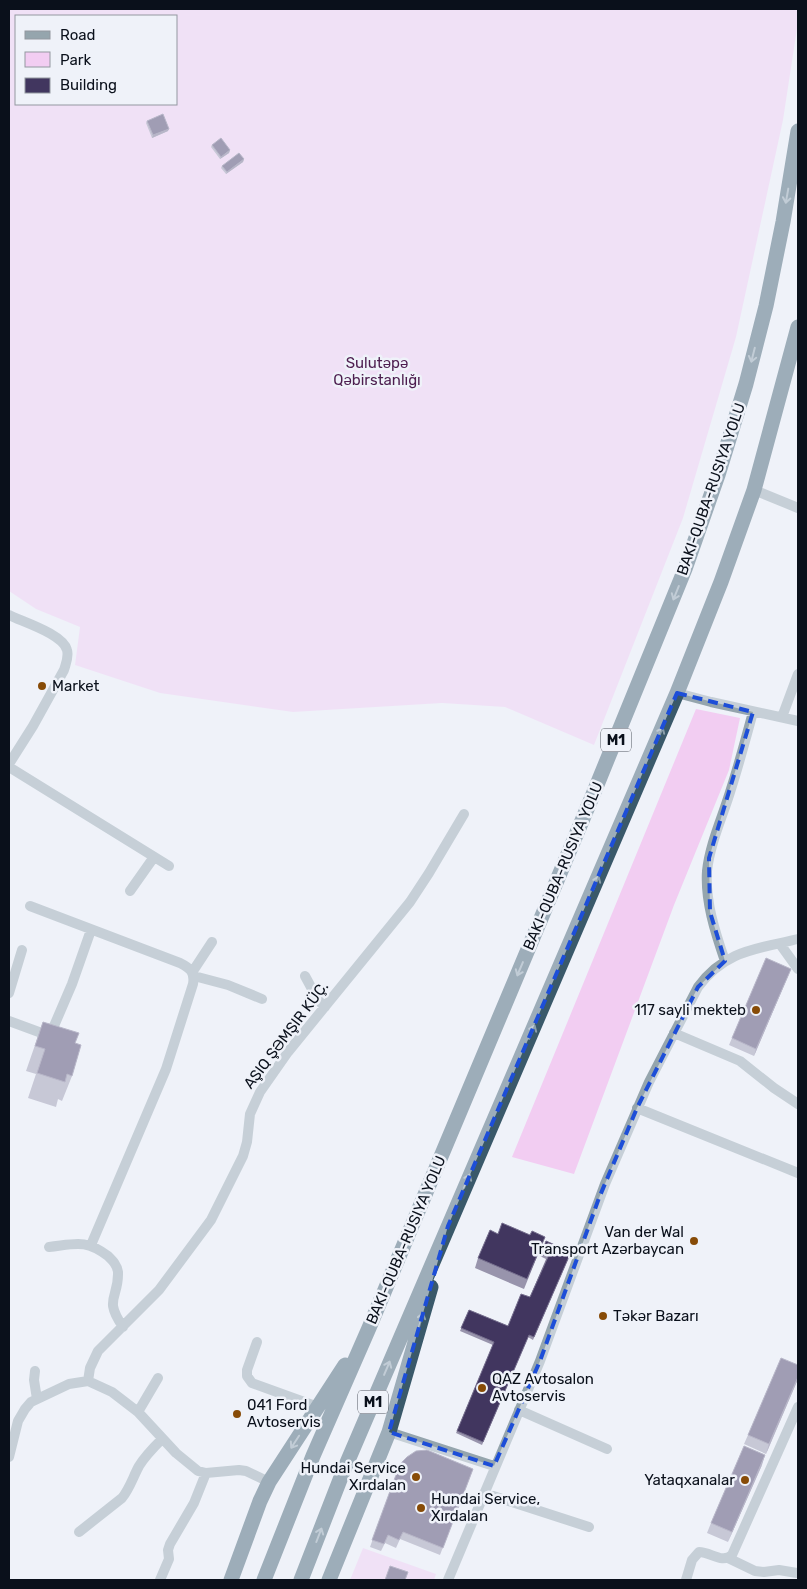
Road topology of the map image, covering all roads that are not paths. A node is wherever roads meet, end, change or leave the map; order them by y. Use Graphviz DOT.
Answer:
graph roads {
  1 [pos="798,131"];
  2 [pos="798,326"];
  3 [pos="754,490"];
  4 [pos="798,508"];
  5 [pos="9,616"];
  6 [pos="798,674"];
  7 [pos="677,693"];
  8 [pos="753,712"];
  9 [pos="782,716"];
  10 [pos="798,721"];
  11 [pos="9,765"];
  12 [pos="464,814"];
  13 [pos="154,857"];
  14 [pos="169,866"];
  15 [pos="130,891"];
  16 [pos="30,906"];
  17 [pos="91,930"];
  18 [pos="798,939"];
  19 [pos="212,942"];
  20 [pos="780,944"];
  21 [pos="22,950"];
  22 [pos="724,961"];
  23 [pos="798,969"];
  24 [pos="194,974"];
  25 [pos="305,976"];
  26 [pos="9,993"];
  27 [pos="262,999"];
  28 [pos="325,1007"];
  29 [pos="9,1021"];
  30 [pos="674,1032"];
  31 [pos="798,1104"];
  32 [pos="637,1108"];
  33 [pos="798,1173"];
  34 [pos="448,1226"];
  35 [pos="91,1245"];
  36 [pos="49,1246"];
  37 [pos="123,1327"];
  38 [pos="370,1328"];
  39 [pos="257,1342"];
  40 [pos="35,1371"];
  41 [pos="158,1378"];
  42 [pos="88,1381"];
  43 [pos="37,1399"];
  44 [pos="798,1407"];
  45 [pos="318,1408"];
  46 [pos="519,1410"];
  47 [pos="138,1412"];
  48 [pos="389,1432"];
  49 [pos="162,1439"];
  50 [pos="607,1449"];
  51 [pos="9,1457"];
  52 [pos="494,1466"];
  53 [pos="206,1473"];
  54 [pos="269,1482"];
  55 [pos="484,1493"];
  56 [pos="588,1527"];
  57 [pos="78,1532"];
  58 [pos="728,1558"];
  59 [pos="797,1573"];
  60 [pos="160,1580"];
  61 [pos="231,1580"];
  62 [pos="264,1580"];
  63 [pos="301,1580"];
  64 [pos="329,1580"];
  65 [pos="448,1580"];
  66 [pos="686,1580"];
  1 -- 38 [label="highway, M1, one-way"];
  2 -- 3 [label="highway, M1"];
  3 -- 4 [label="street"];
  3 -- 7 [label="highway, M1"];
  5 -- 11 [label="street"];
  6 -- 9 [label="street"];
  7 -- 8 [label="street"];
  34 -- 7 [label="highway, M1, one-way"];
  8 -- 9 [label="street"];
  8 -- 22 [label="street"];
  9 -- 10 [label="street"];
  11 -- 13 [label="street"];
  12 -- 28 [label="street"];
  13 -- 14 [label="street"];
  13 -- 15 [label="street"];
  16 -- 17 [label="street"];
  17 -- 24 [label="street"];
  17 -- 29 [label="street"];
  18 -- 20 [label="street"];
  19 -- 24 [label="street"];
  20 -- 22 [label="street"];
  20 -- 23 [label="street"];
  21 -- 26 [label="street"];
  22 -- 30 [label="street"];
  24 -- 27 [label="street"];
  24 -- 35 [label="street"];
  25 -- 28 [label="street"];
  28 -- 37 [label="street"];
  30 -- 31 [label="street"];
  30 -- 32 [label="street"];
  32 -- 33 [label="street"];
  32 -- 46 [label="street"];
  48 -- 34 [label="highway, one-way"];
  63 -- 34 [label="highway, M1, one-way"];
  35 -- 36 [label="street"];
  35 -- 37 [label="street"];
  37 -- 42 [label="street"];
  38 -- 45 [label="highway"];
  38 -- 62 [label="highway, M1"];
  39 -- 45 [label="street"];
  40 -- 43 [label="street"];
  41 -- 47 [label="street"];
  42 -- 43 [label="street"];
  42 -- 47 [label="street"];
  43 -- 51 [label="street"];
  44 -- 58 [label="street"];
  45 -- 54 [label="highway, one-way"];
  46 -- 50 [label="street"];
  46 -- 52 [label="street"];
  47 -- 49 [label="street"];
  48 -- 52 [label="street"];
  48 -- 64 [label="highway"];
  49 -- 53 [label="street"];
  49 -- 57 [label="street"];
  52 -- 55 [label="street"];
  53 -- 54 [label="street"];
  53 -- 60 [label="street"];
  54 -- 61 [label="highway"];
  55 -- 56 [label="street"];
  55 -- 65 [label="street"];
  58 -- 59 [label="street"];
  58 -- 66 [label="street"];
}
